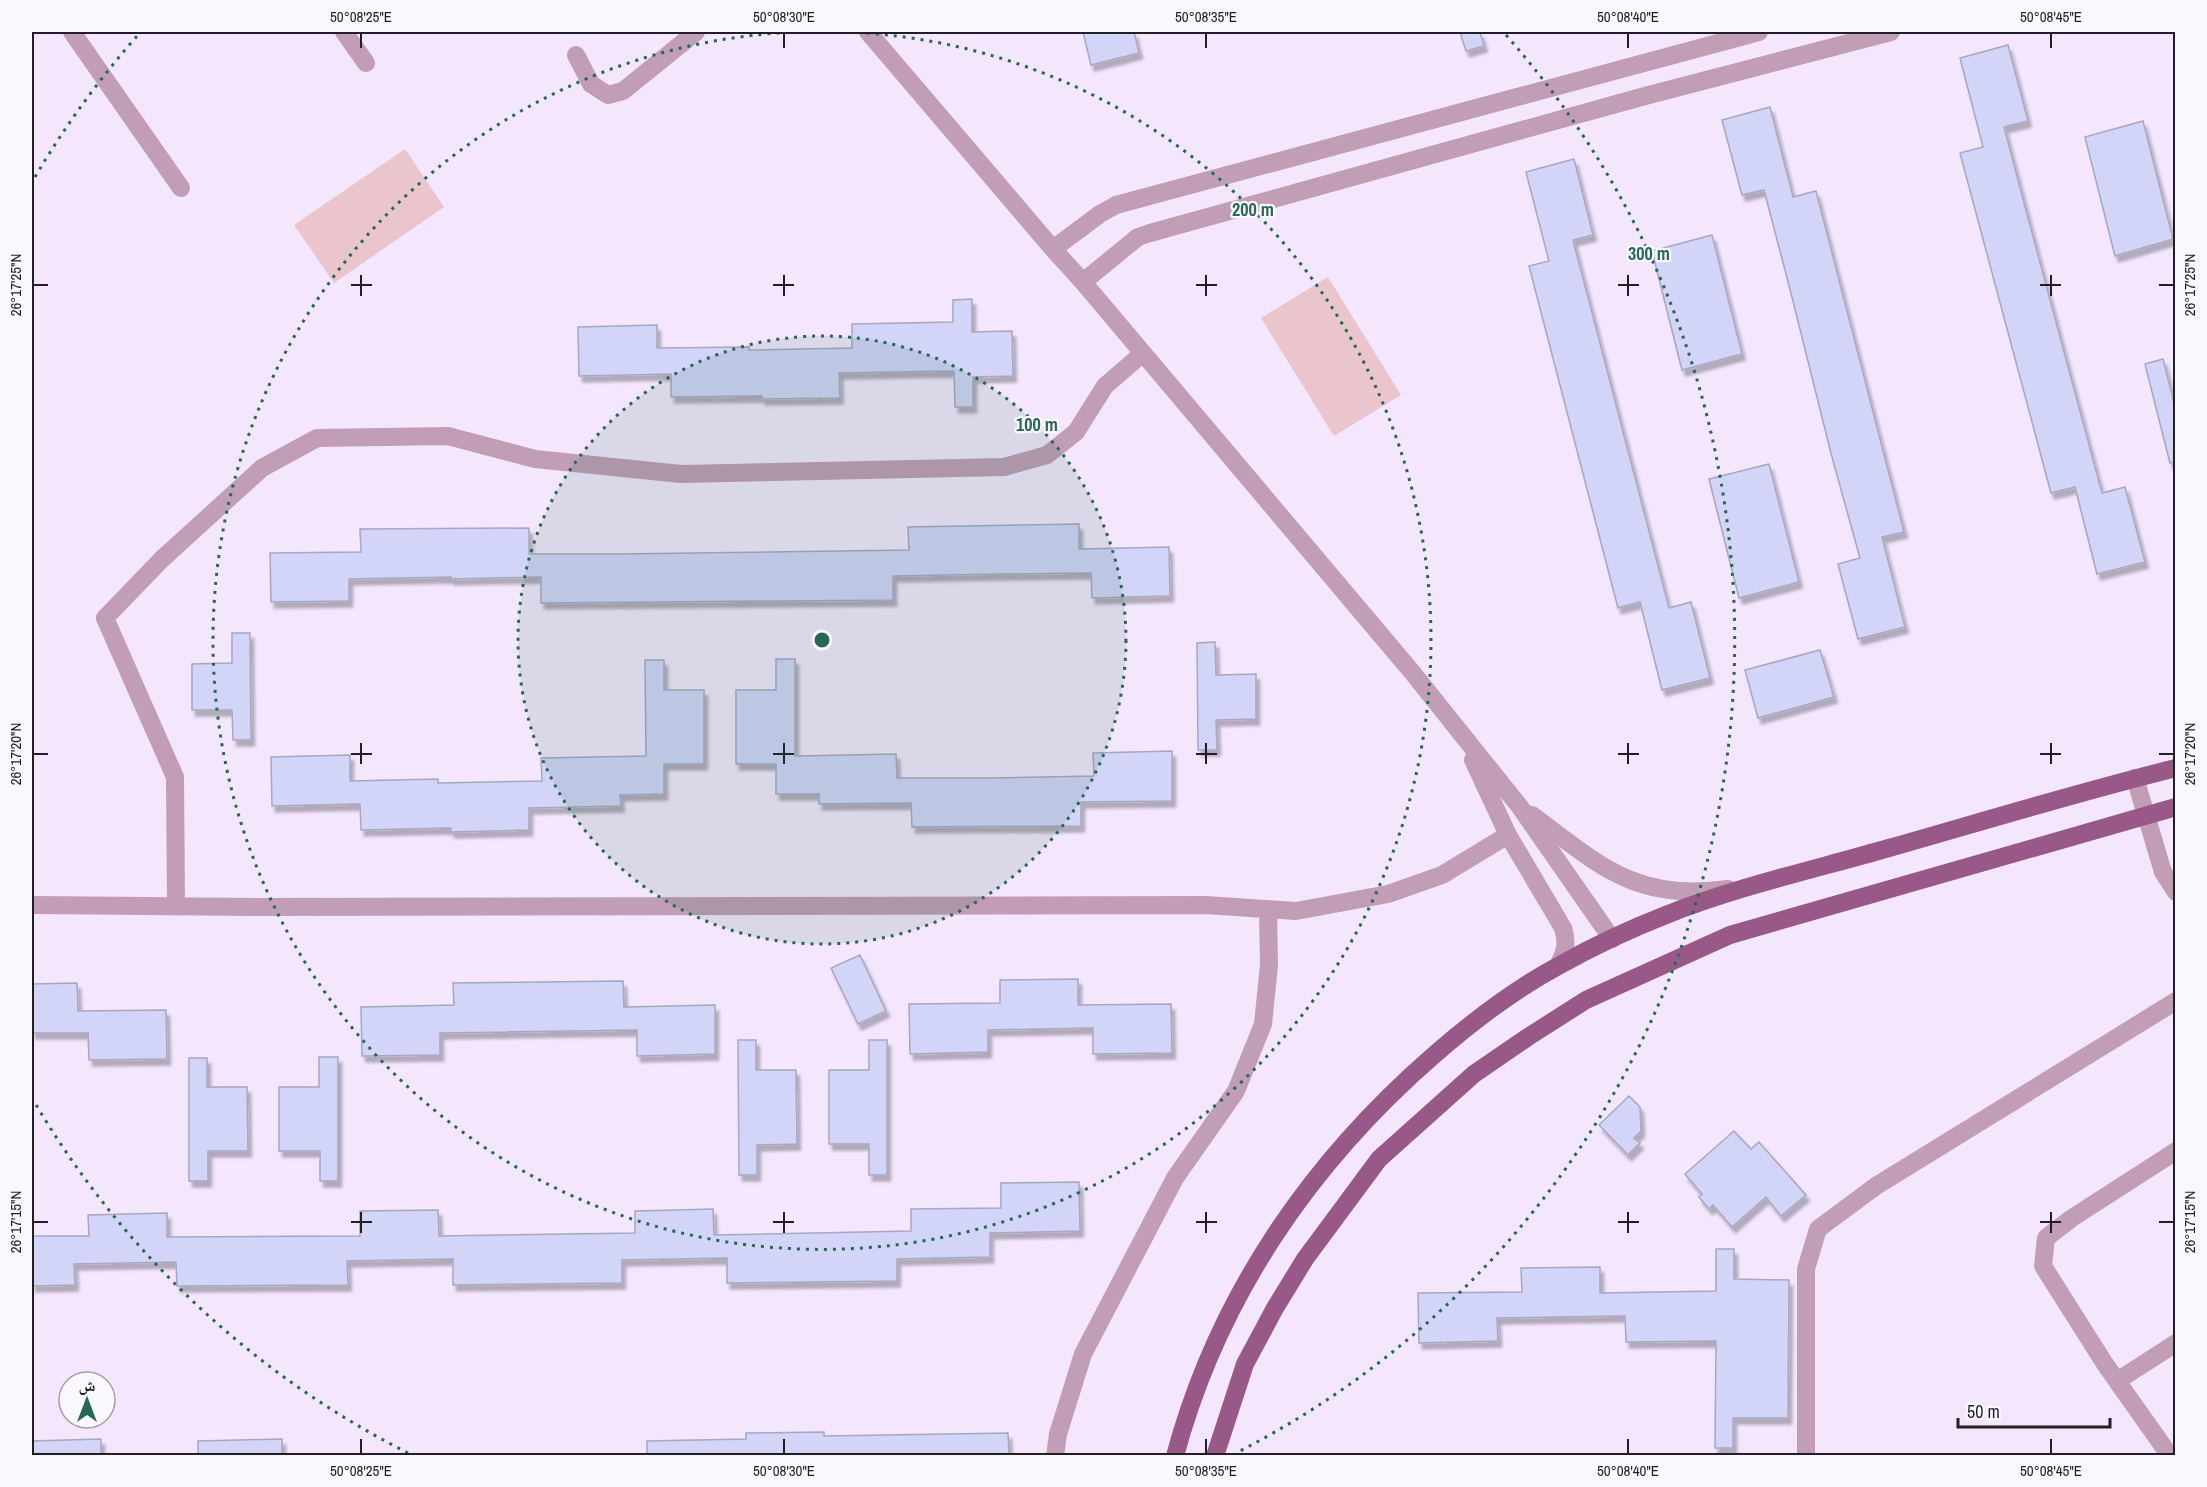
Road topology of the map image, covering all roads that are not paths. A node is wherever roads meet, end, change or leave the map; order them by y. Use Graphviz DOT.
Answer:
graph roads {
  1 [pos="72,32"];
  2 [pos="344,32"];
  3 [pos="696,32"];
  4 [pos="868,32"];
  5 [pos="1759,32"];
  6 [pos="1891,32"];
  7 [pos="1722,36"];
  8 [pos="576,55"];
  9 [pos="366,63"];
  10 [pos="1732,73"];
  11 [pos="181,188"];
  12 [pos="1053,249"];
  13 [pos="1083,282"];
  14 [pos="1142,354"];
  15 [pos="1462,736"];
  16 [pos="2175,768"];
  17 [pos="2134,778"];
  18 [pos="1520,807"];
  19 [pos="2175,807"];
  20 [pos="2144,815"];
  21 [pos="1509,835"];
  22 [pos="1757,885"];
  23 [pos="2175,892"];
  24 [pos="32,905"];
  25 [pos="176,905"];
  26 [pos="1268,909"];
  27 [pos="1612,939"];
  28 [pos="1558,966"];
  29 [pos="2175,1000"];
  30 [pos="2175,1151"];
  31 [pos="2175,1343"];
  32 [pos="2117,1381"];
  33 [pos="1217,1451"];
  34 [pos="1055,1455"];
  35 [pos="1174,1455"];
  36 [pos="1806,1455"];
  37 [pos="2170,1455"];
  1 -- 11 [label="street"];
  2 -- 9 [label="street"];
  3 -- 8 [label="street"];
  4 -- 12 [label="street"];
  5 -- 7 [label="street"];
  6 -- 10 [label="street"];
  7 -- 10 [label="street"];
  7 -- 12 [label="street"];
  10 -- 13 [label="street"];
  12 -- 13 [label="street"];
  13 -- 14 [label="street"];
  14 -- 15 [label="street"];
  14 -- 25 [label="street"];
  15 -- 18 [label="street"];
  15 -- 21 [label="street"];
  16 -- 17 [label="main road"];
  17 -- 20 [label="street"];
  17 -- 22 [label="main road"];
  18 -- 22 [label="street"];
  18 -- 27 [label="street"];
  19 -- 20 [label="main road"];
  20 -- 23 [label="street"];
  20 -- 33 [label="main road"];
  21 -- 26 [label="street"];
  21 -- 28 [label="street"];
  22 -- 27 [label="main road"];
  24 -- 25 [label="street"];
  25 -- 26 [label="street"];
  26 -- 34 [label="street"];
  27 -- 28 [label="main road"];
  28 -- 35 [label="main road"];
  29 -- 36 [label="street"];
  30 -- 32 [label="street"];
  31 -- 32 [label="street"];
  32 -- 37 [label="street"];
}
